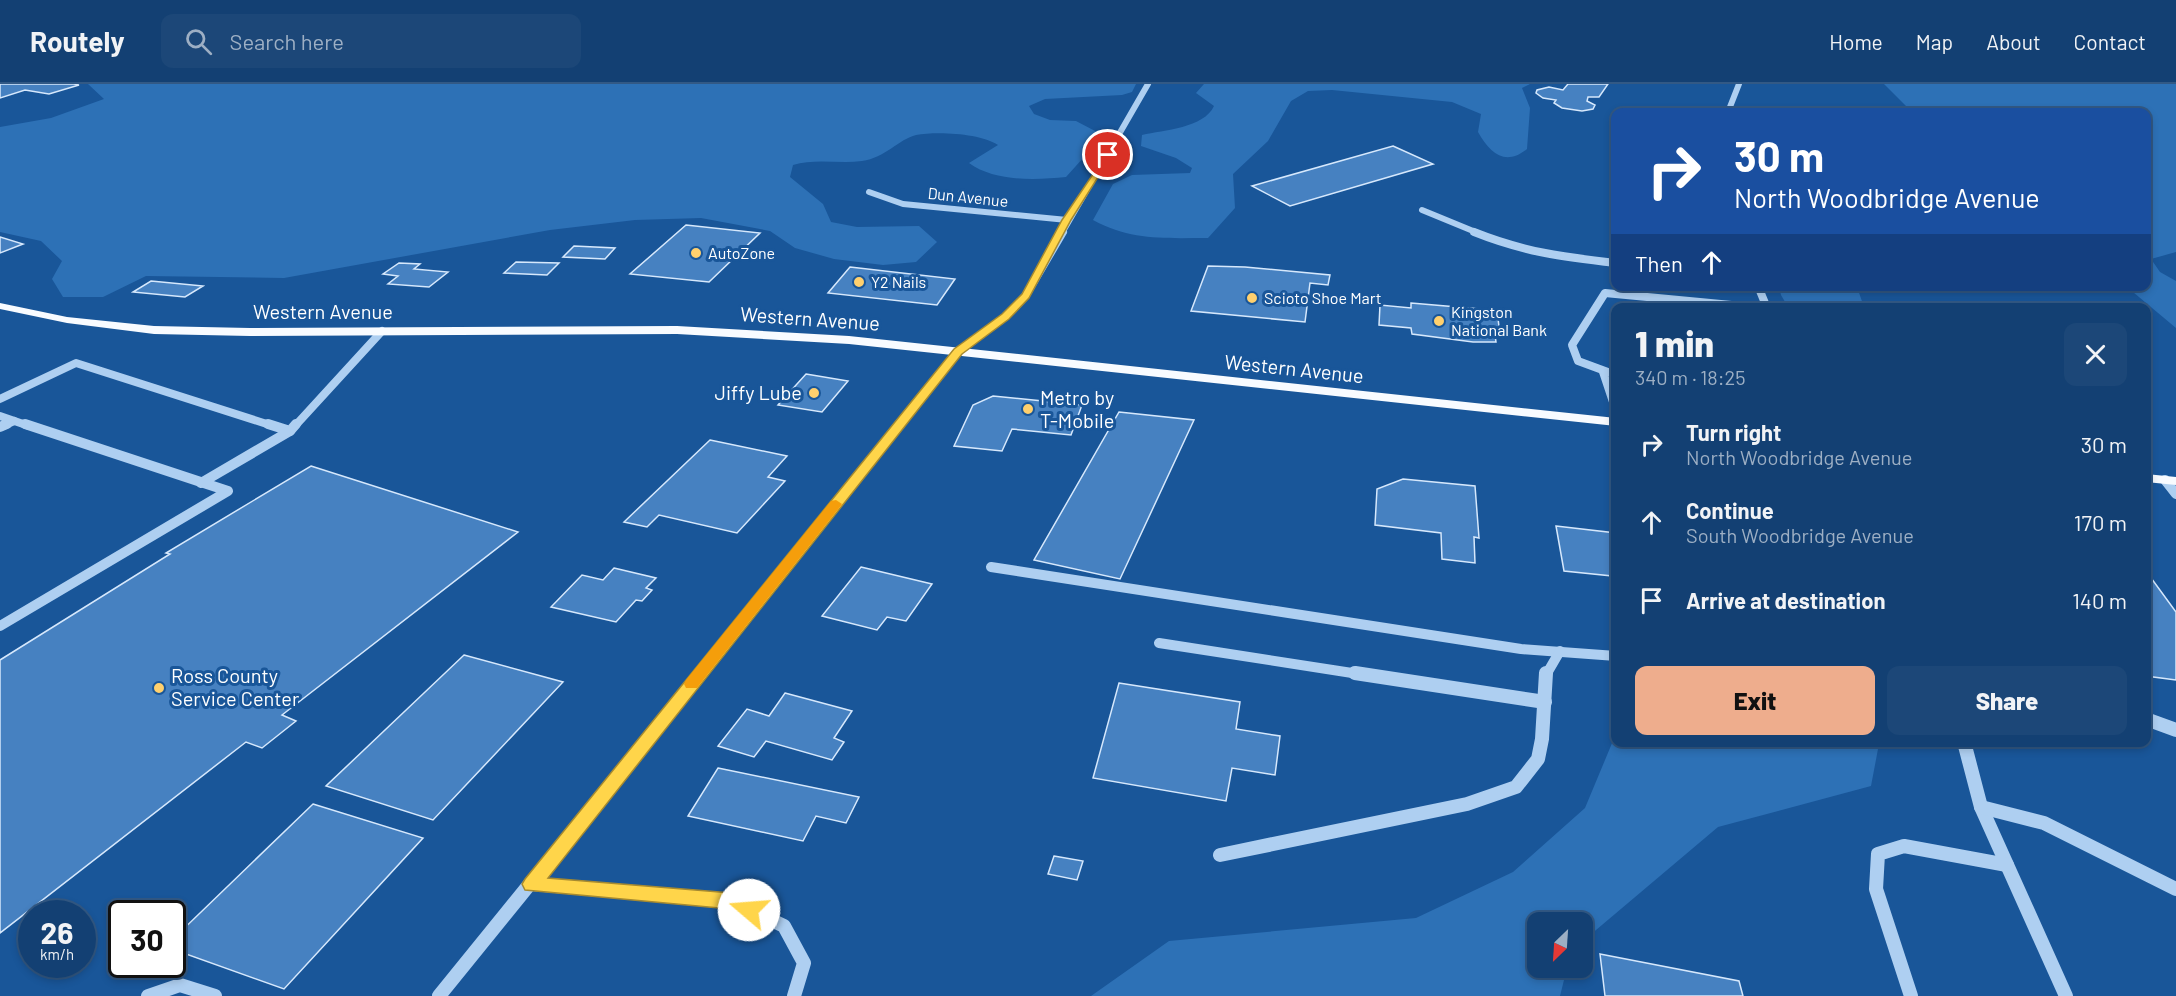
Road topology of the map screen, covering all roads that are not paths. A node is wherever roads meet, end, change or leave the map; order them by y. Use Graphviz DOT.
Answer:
graph roads {
  1 [pos="1148,84"];
  2 [pos="1739,84"];
  3 [pos="1730,108"];
  4 [pos="869,192"];
  5 [pos="1422,210"];
  6 [pos="1067,220"];
  7 [pos="1611,262"];
  8 [pos="1696,303"];
  9 [pos="0,306"];
  10 [pos="382,331"];
  11 [pos="958,352"];
  12 [pos="1603,372"];
  13 [pos="1611,374"];
  14 [pos="1611,396"];
  15 [pos="0,399"];
  16 [pos="0,416"];
  17 [pos="14,421"];
  18 [pos="1611,421"];
  19 [pos="0,427"];
  20 [pos="290,431"];
  21 [pos="2151,479"];
  22 [pos="2171,481"];
  23 [pos="201,483"];
  24 [pos="2176,494"];
  25 [pos="992,567"];
  26 [pos="0,626"];
  27 [pos="1159,643"];
  28 [pos="1560,651"];
  29 [pos="1611,656"];
  30 [pos="1545,702"];
  31 [pos="2151,721"];
  32 [pos="2176,730"];
  33 [pos="1965,747"];
  34 [pos="1981,807"];
  35 [pos="1220,855"];
  36 [pos="2007,866"];
  37 [pos="532,884"];
  38 [pos="2176,889"];
  39 [pos="148,996"];
  40 [pos="215,996"];
  41 [pos="439,996"];
  42 [pos="794,996"];
  43 [pos="1911,996"];
  44 [pos="2066,996"];
  1 -- 6 [label="street"];
  2 -- 3 [label="street"];
  4 -- 6 [label="street, Dun Avenue"];
  5 -- 7 [label="street"];
  6 -- 11 [label="street"];
  8 -- 12 [label="street"];
  9 -- 10 [label="main road, Western Avenue"];
  10 -- 11 [label="main road, Western Avenue"];
  10 -- 20 [label="street"];
  11 -- 18 [label="main road, Western Avenue"];
  11 -- 37 [label="street"];
  12 -- 13 [label="street"];
  12 -- 14 [label="street"];
  15 -- 20 [label="street"];
  16 -- 17 [label="street"];
  17 -- 19 [label="street"];
  17 -- 23 [label="street"];
  20 -- 23 [label="street"];
  21 -- 22 [label="main road"];
  22 -- 24 [label="street"];
  23 -- 26 [label="street"];
  25 -- 28 [label="street"];
  27 -- 30 [label="street"];
  28 -- 29 [label="street"];
  28 -- 30 [label="street"];
  30 -- 35 [label="street"];
  31 -- 32 [label="street"];
  33 -- 34 [label="street"];
  34 -- 36 [label="street"];
  34 -- 38 [label="street"];
  36 -- 43 [label="street"];
  36 -- 44 [label="street"];
  37 -- 41 [label="street"];
  37 -- 42 [label="street"];
  39 -- 40 [label="street"];
}
